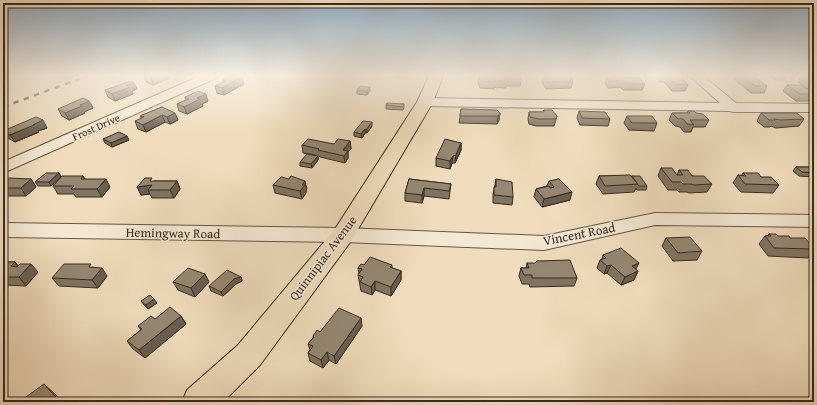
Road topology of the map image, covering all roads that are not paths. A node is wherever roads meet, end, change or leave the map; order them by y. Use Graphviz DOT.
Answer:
graph roads {
  1 [pos="167,95"];
  2 [pos="428,95"];
  3 [pos="718,95"];
  4 [pos="425,102"];
  5 [pos="734,108"];
  6 [pos="808,108"];
  7 [pos="814,118"];
  8 [pos="3,168"];
  9 [pos="814,221"];
  10 [pos="3,230"];
  11 [pos="343,235"];
  12 [pos="200,402"];
  1 -- 8 [label="street, Frost Drive"];
  2 -- 4 [label="main road, Quinnipiac Avenue"];
  3 -- 5 [label="street"];
  4 -- 5 [label="street"];
  4 -- 11 [label="main road, Quinnipiac Avenue"];
  5 -- 6 [label="street"];
  6 -- 7 [label="street"];
  9 -- 11 [label="street, Vincent Road"];
  10 -- 11 [label="street, Hemingway Road"];
  11 -- 12 [label="main road, Quinnipiac Avenue"];
}
